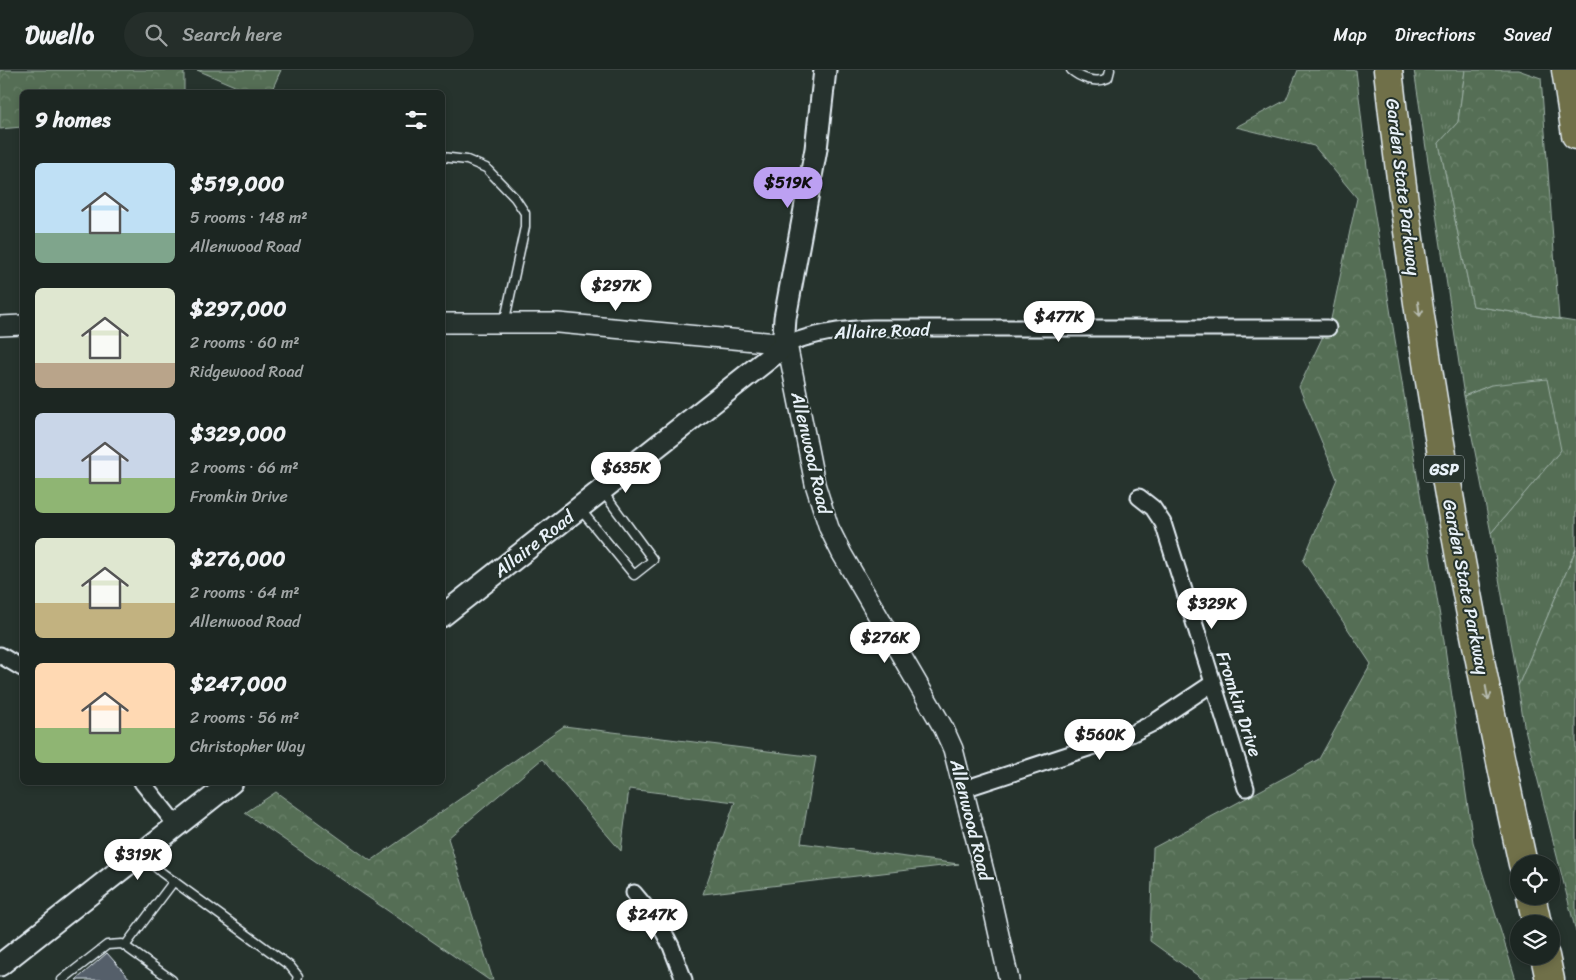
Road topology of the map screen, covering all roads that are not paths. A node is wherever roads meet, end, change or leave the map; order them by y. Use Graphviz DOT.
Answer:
graph roads {
  1 [pos="825,70"];
  2 [pos="1071,70"];
  3 [pos="1110,70"];
  4 [pos="1388,70"];
  5 [pos="1566,70"];
  6 [pos="1576,135"];
  7 [pos="445,157"];
  8 [pos="445,323"];
  9 [pos="504,324"];
  10 [pos="20,325"];
  11 [pos="0,326"];
  12 [pos="1328,328"];
  13 [pos="787,344"];
  14 [pos="602,490"];
  15 [pos="1139,497"];
  16 [pos="579,508"];
  17 [pos="445,614"];
  18 [pos="0,655"];
  19 [pos="20,667"];
  20 [pos="1213,683"];
  21 [pos="144,785"];
  22 [pos="228,785"];
  23 [pos="1246,788"];
  24 [pos="964,789"];
  25 [pos="177,826"];
  26 [pos="142,855"];
  27 [pos="1522,855"];
  28 [pos="174,881"];
  29 [pos="634,893"];
  30 [pos="125,946"];
  31 [pos="21,950"];
  32 [pos="0,965"];
  33 [pos="1547,965"];
  34 [pos="0,972"];
  35 [pos="62,980"];
  36 [pos="172,980"];
  37 [pos="298,980"];
  38 [pos="684,980"];
  39 [pos="1009,980"];
  40 [pos="1550,980"];
  1 -- 13 [label="main road, Allenwood Road"];
  2 -- 3 [label="lane"];
  4 -- 27 [label="highway, Garden State Parkway / GSP, one-way"];
  5 -- 6 [label="highway"];
  7 -- 9 [label="lane"];
  8 -- 9 [label="street"];
  9 -- 13 [label="street"];
  10 -- 11 [label="street"];
  12 -- 13 [label="street, Allaire Road"];
  13 -- 14 [label="main road, Allaire Road"];
  13 -- 24 [label="street, Allenwood Road"];
  14 -- 16 [label="main road, Allaire Road"];
  14 -- 16 [label="lane"];
  15 -- 20 [label="street, Fromkin Drive"];
  16 -- 17 [label="main road, Allaire Road"];
  18 -- 19 [label="street"];
  20 -- 23 [label="street, Fromkin Drive"];
  20 -- 24 [label="street"];
  21 -- 25 [label="street"];
  22 -- 25 [label="main road"];
  24 -- 39 [label="street, Allenwood Road"];
  25 -- 26 [label="main road"];
  26 -- 28 [label="lane"];
  26 -- 31 [label="main road"];
  28 -- 30 [label="lane"];
  28 -- 37 [label="lane"];
  29 -- 38 [label="street"];
  30 -- 35 [label="lane"];
  30 -- 36 [label="lane"];
  31 -- 32 [label="main road"];
  31 -- 34 [label="main road"];
  33 -- 40 [label="highway"];
}
